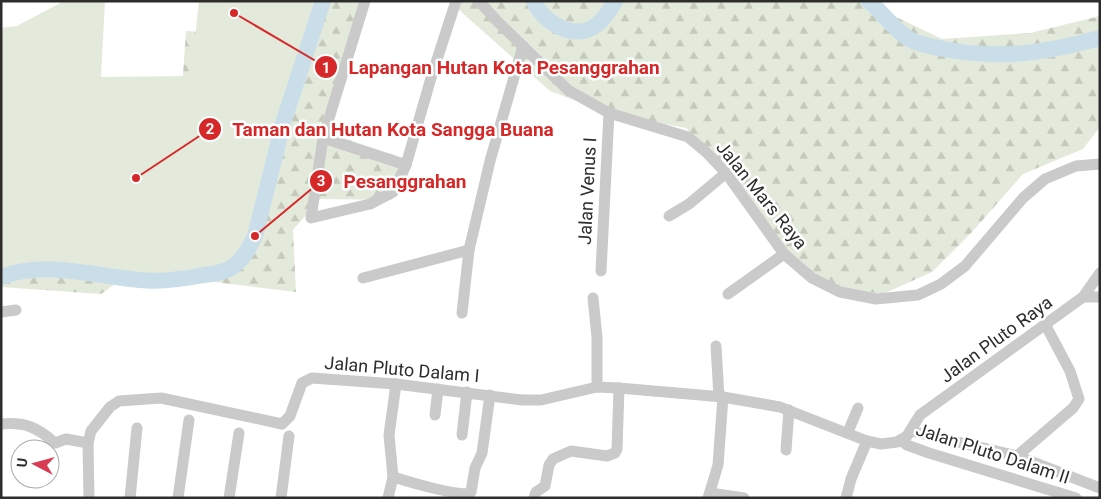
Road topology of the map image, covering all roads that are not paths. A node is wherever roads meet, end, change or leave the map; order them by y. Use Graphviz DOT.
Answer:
graph roads {
  1 [pos="365,1"];
  2 [pos="456,1"];
  3 [pos="479,1"];
  4 [pos="523,46"];
  5 [pos="609,113"];
  6 [pos="323,138"];
  7 [pos="1099,163"];
  8 [pos="406,165"];
  9 [pos="726,173"];
  10 [pos="669,216"];
  11 [pos="469,250"];
  12 [pos="784,254"];
  13 [pos="601,271"];
  14 [pos="1100,273"];
  15 [pos="363,278"];
  16 [pos="728,294"];
  17 [pos="1083,297"];
  18 [pos="1100,297"];
  19 [pos="593,298"];
  20 [pos="16,310"];
  21 [pos="1,312"];
  22 [pos="462,313"];
  23 [pos="1045,324"];
  24 [pos="716,346"];
  25 [pos="396,384"];
  26 [pos="596,388"];
  27 [pos="619,388"];
  28 [pos="438,389"];
  29 [pos="467,392"];
  30 [pos="490,395"];
  31 [pos="721,397"];
  32 [pos="858,408"];
  33 [pos="789,410"];
  34 [pos="436,415"];
  35 [pos="189,420"];
  36 [pos="1,424"];
  37 [pos="137,428"];
  38 [pos="911,430"];
  39 [pos="848,432"];
  40 [pos="239,433"];
  41 [pos="462,435"];
  42 [pos="289,436"];
  43 [pos="900,440"];
  44 [pos="867,441"];
  45 [pos="88,443"];
  46 [pos="786,450"];
  47 [pos="1017,456"];
  48 [pos="392,477"];
  49 [pos="1084,481"];
  50 [pos="1100,488"];
  51 [pos="709,495"];
  52 [pos="89,498"];
  53 [pos="130,498"];
  54 [pos="178,498"];
  55 [pos="229,498"];
  56 [pos="281,498"];
  57 [pos="388,498"];
  58 [pos="534,498"];
  59 [pos="744,498"];
  60 [pos="846,498"];
  61 [pos="1075,498"];
  1 -- 6 [label="street"];
  2 -- 8 [label="street"];
  3 -- 4 [label="street, Jalan Mars Raya"];
  4 -- 5 [label="street, Jalan Mars Raya"];
  4 -- 11 [label="street"];
  5 -- 9 [label="street, Jalan Mars Raya"];
  5 -- 13 [label="street, Jalan Venus I"];
  6 -- 8 [label="street"];
  6 -- 8 [label="street"];
  7 -- 12 [label="street, Jalan Mars Raya"];
  9 -- 10 [label="street"];
  9 -- 12 [label="street, Jalan Mars Raya"];
  11 -- 15 [label="street"];
  11 -- 22 [label="street"];
  12 -- 16 [label="street"];
  14 -- 17 [label="street, Jalan Pluto Raya"];
  17 -- 18 [label="street"];
  17 -- 23 [label="street, Jalan Pluto Raya"];
  19 -- 26 [label="street"];
  20 -- 21 [label="street"];
  23 -- 38 [label="street, Jalan Pluto Raya"];
  23 -- 47 [label="street"];
  24 -- 31 [label="street"];
  25 -- 28 [label="street, Jalan Pluto Dalam I"];
  25 -- 45 [label="street, Jalan Pluto Dalam I"];
  25 -- 48 [label="street"];
  26 -- 27 [label="street, Jalan Pluto Dalam I"];
  26 -- 30 [label="street, Jalan Pluto Dalam I"];
  27 -- 31 [label="street, Jalan Pluto Dalam I"];
  27 -- 58 [label="street"];
  28 -- 29 [label="street, Jalan Pluto Dalam I"];
  28 -- 34 [label="street"];
  29 -- 30 [label="street, Jalan Pluto Dalam I"];
  29 -- 41 [label="street"];
  30 -- 48 [label="street, Jalan Pluto Dalam I"];
  31 -- 33 [label="street, Jalan Pluto Dalam I"];
  31 -- 51 [label="street"];
  32 -- 39 [label="street"];
  33 -- 39 [label="street, Jalan Pluto Dalam I"];
  33 -- 46 [label="street"];
  35 -- 54 [label="street"];
  36 -- 45 [label="street"];
  37 -- 53 [label="street"];
  38 -- 43 [label="street, Jalan Pluto Raya"];
  38 -- 47 [label="street"];
  39 -- 44 [label="street, Jalan Pluto Dalam I"];
  40 -- 55 [label="street"];
  42 -- 56 [label="street"];
  43 -- 44 [label="street, Jalan Pluto Dalam I"];
  43 -- 61 [label="street, Jalan Pluto Dalam II"];
  44 -- 60 [label="street"];
  45 -- 52 [label="street, Jalan Pluto Dalam I"];
  47 -- 49 [label="street"];
  48 -- 57 [label="street"];
  49 -- 50 [label="street"];
  49 -- 61 [label="street"];
  51 -- 59 [label="street"];
}
